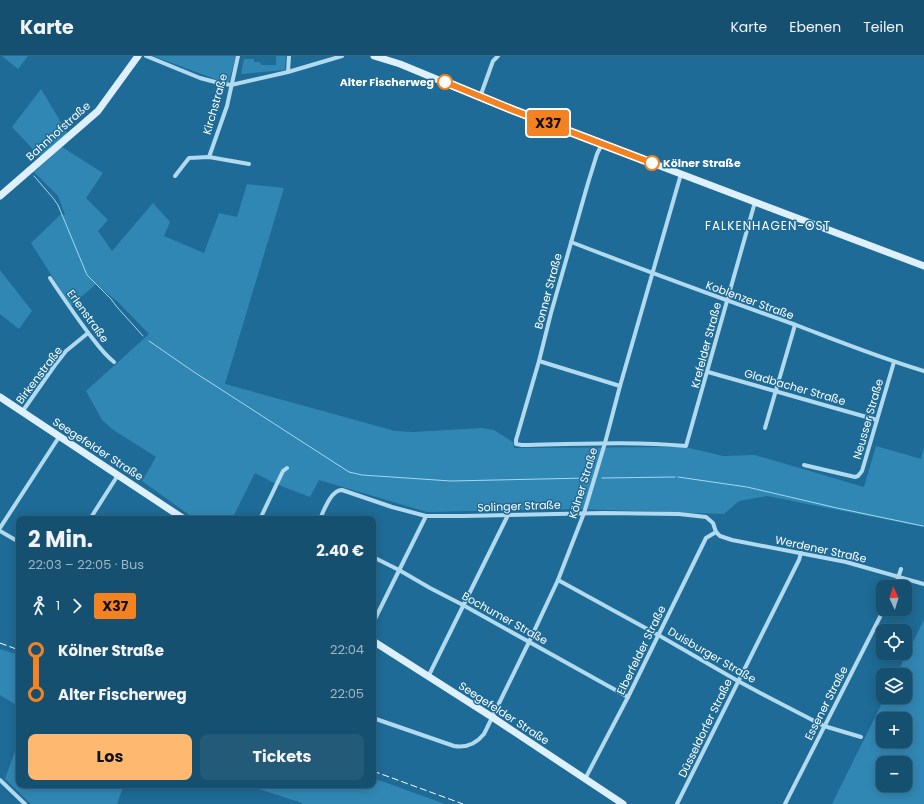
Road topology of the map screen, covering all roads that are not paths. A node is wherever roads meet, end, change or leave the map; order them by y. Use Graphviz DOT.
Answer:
graph roads {
  1 [pos="138,56"];
  2 [pos="146,56"];
  3 [pos="238,56"];
  4 [pos="289,56"];
  5 [pos="342,56"];
  6 [pos="374,56"];
  7 [pos="498,56"];
  8 [pos="288,72"];
  9 [pos="231,84"];
  10 [pos="480,97"];
  11 [pos="602,144"];
  12 [pos="209,157"];
  13 [pos="250,164"];
  14 [pos="681,174"];
  15 [pos="175,176"];
  16 [pos="0,196"];
  17 [pos="755,202"];
  18 [pos="571,242"];
  19 [pos="924,266"];
  20 [pos="652,273"];
  21 [pos="50,278"];
  22 [pos="727,301"];
  23 [pos="795,325"];
  24 [pos="88,333"];
  25 [pos="114,362"];
  26 [pos="539,362"];
  27 [pos="894,362"];
  28 [pos="924,371"];
  29 [pos="708,372"];
  30 [pos="620,386"];
  31 [pos="776,392"];
  32 [pos="0,398"];
  33 [pos="22,413"];
  34 [pos="877,420"];
  35 [pos="765,428"];
  36 [pos="59,437"];
  37 [pos="605,443"];
  38 [pos="804,465"];
  39 [pos="287,468"];
  40 [pos="118,475"];
  41 [pos="584,513"];
  42 [pos="508,515"];
  43 [pos="92,516"];
  44 [pos="178,516"];
  45 [pos="261,516"];
  46 [pos="322,516"];
  47 [pos="426,516"];
  48 [pos="0,528"];
  49 [pos="0,531"];
  50 [pos="716,532"];
  51 [pos="16,540"];
  52 [pos="801,553"];
  53 [pos="376,558"];
  54 [pos="900,569"];
  55 [pos="399,570"];
  56 [pos="898,577"];
  57 [pos="558,580"];
  58 [pos="897,580"];
  59 [pos="924,584"];
  60 [pos="463,605"];
  61 [pos="880,616"];
  62 [pos="376,617"];
  63 [pos="659,635"];
  64 [pos="376,642"];
  65 [pos="529,642"];
  66 [pos="428,676"];
  67 [pos="738,681"];
  68 [pos="628,697"];
  69 [pos="492,717"];
  70 [pos="376,719"];
  71 [pos="824,726"];
  72 [pos="861,737"];
  73 [pos="585,779"];
  74 [pos="0,780"];
  75 [pos="25,804"];
  76 [pos="623,804"];
  77 [pos="677,804"];
  78 [pos="785,804"];
  1 -- 16 [label="street, Bahnhofstraße"];
  2 -- 9 [label="street"];
  3 -- 9 [label="street, Kirchstraße"];
  4 -- 8 [label="street"];
  5 -- 8 [label="street"];
  6 -- 10 [label="street"];
  7 -- 10 [label="street"];
  8 -- 9 [label="street"];
  9 -- 12 [label="street, Kirchstraße"];
  10 -- 11 [label="street"];
  11 -- 14 [label="street"];
  11 -- 18 [label="street, Bonner Straße"];
  12 -- 13 [label="street"];
  12 -- 15 [label="street"];
  14 -- 17 [label="street"];
  14 -- 20 [label="street, Kölner Straße"];
  17 -- 19 [label="street"];
  17 -- 22 [label="street, Krefelder Straße"];
  18 -- 20 [label="street, Koblenzer Straße"];
  18 -- 26 [label="street, Bonner Straße"];
  20 -- 22 [label="street, Koblenzer Straße"];
  20 -- 30 [label="street, Kölner Straße"];
  21 -- 24 [label="street, Erlenstraße"];
  22 -- 23 [label="street, Koblenzer Straße"];
  22 -- 29 [label="street, Krefelder Straße"];
  23 -- 27 [label="street, Koblenzer Straße"];
  23 -- 31 [label="street"];
  24 -- 25 [label="street, Erlenstraße"];
  24 -- 33 [label="street, Birkenstraße"];
  26 -- 30 [label="street"];
  26 -- 37 [label="street, Bonner Straße"];
  27 -- 28 [label="street, Koblenzer Straße"];
  27 -- 34 [label="street, Neusser Straße"];
  29 -- 31 [label="street, Gladbacher Straße"];
  29 -- 37 [label="street, Krefelder Straße"];
  30 -- 37 [label="street, Kölner Straße"];
  31 -- 34 [label="street, Gladbacher Straße"];
  31 -- 35 [label="street"];
  32 -- 33 [label="street, Seegefelder Straße"];
  33 -- 36 [label="street, Seegefelder Straße"];
  34 -- 38 [label="street, Neusser Straße"];
  36 -- 40 [label="street, Seegefelder Straße"];
  36 -- 48 [label="street"];
  37 -- 41 [label="street, Kölner Straße"];
  39 -- 45 [label="street"];
  40 -- 43 [label="street"];
  40 -- 44 [label="street, Seegefelder Straße"];
  41 -- 42 [label="street, Solinger Straße"];
  41 -- 50 [label="street, Solinger Straße"];
  41 -- 57 [label="street, Kölner Straße"];
  42 -- 47 [label="street, Solinger Straße"];
  42 -- 60 [label="street"];
  46 -- 47 [label="street, Solinger Straße"];
  47 -- 55 [label="street"];
  49 -- 51 [label="street"];
  50 -- 52 [label="street, Werdener Straße"];
  50 -- 63 [label="street, Elberfelder Straße"];
  52 -- 56 [label="street, Werdener Straße"];
  52 -- 67 [label="street, Düsseldorfer Straße"];
  53 -- 55 [label="street, Bochumer Straße"];
  54 -- 56 [label="street"];
  55 -- 60 [label="street, Bochumer Straße"];
  55 -- 62 [label="street"];
  56 -- 58 [label="street"];
  56 -- 59 [label="street, Werdener Straße"];
  57 -- 63 [label="street, Duisburger Straße"];
  57 -- 65 [label="street, Kölner Straße"];
  60 -- 65 [label="street, Bochumer Straße"];
  60 -- 66 [label="street"];
  61 -- 71 [label="street, Essener Straße"];
  63 -- 67 [label="street, Duisburger Straße"];
  63 -- 68 [label="street, Elberfelder Straße"];
  64 -- 66 [label="street, Seegefelder Straße"];
  65 -- 68 [label="street, Bochumer Straße"];
  65 -- 69 [label="street, Kölner Straße"];
  66 -- 69 [label="street, Seegefelder Straße"];
  67 -- 71 [label="street, Duisburger Straße"];
  67 -- 77 [label="street, Düsseldorfer Straße"];
  68 -- 73 [label="street, Elberfelder Straße"];
  69 -- 70 [label="street, Kölner Straße"];
  69 -- 73 [label="street, Seegefelder Straße"];
  71 -- 72 [label="street, Duisburger Straße"];
  71 -- 78 [label="street, Essener Straße"];
  73 -- 76 [label="street, Seegefelder Straße"];
  74 -- 75 [label="street"];
}
